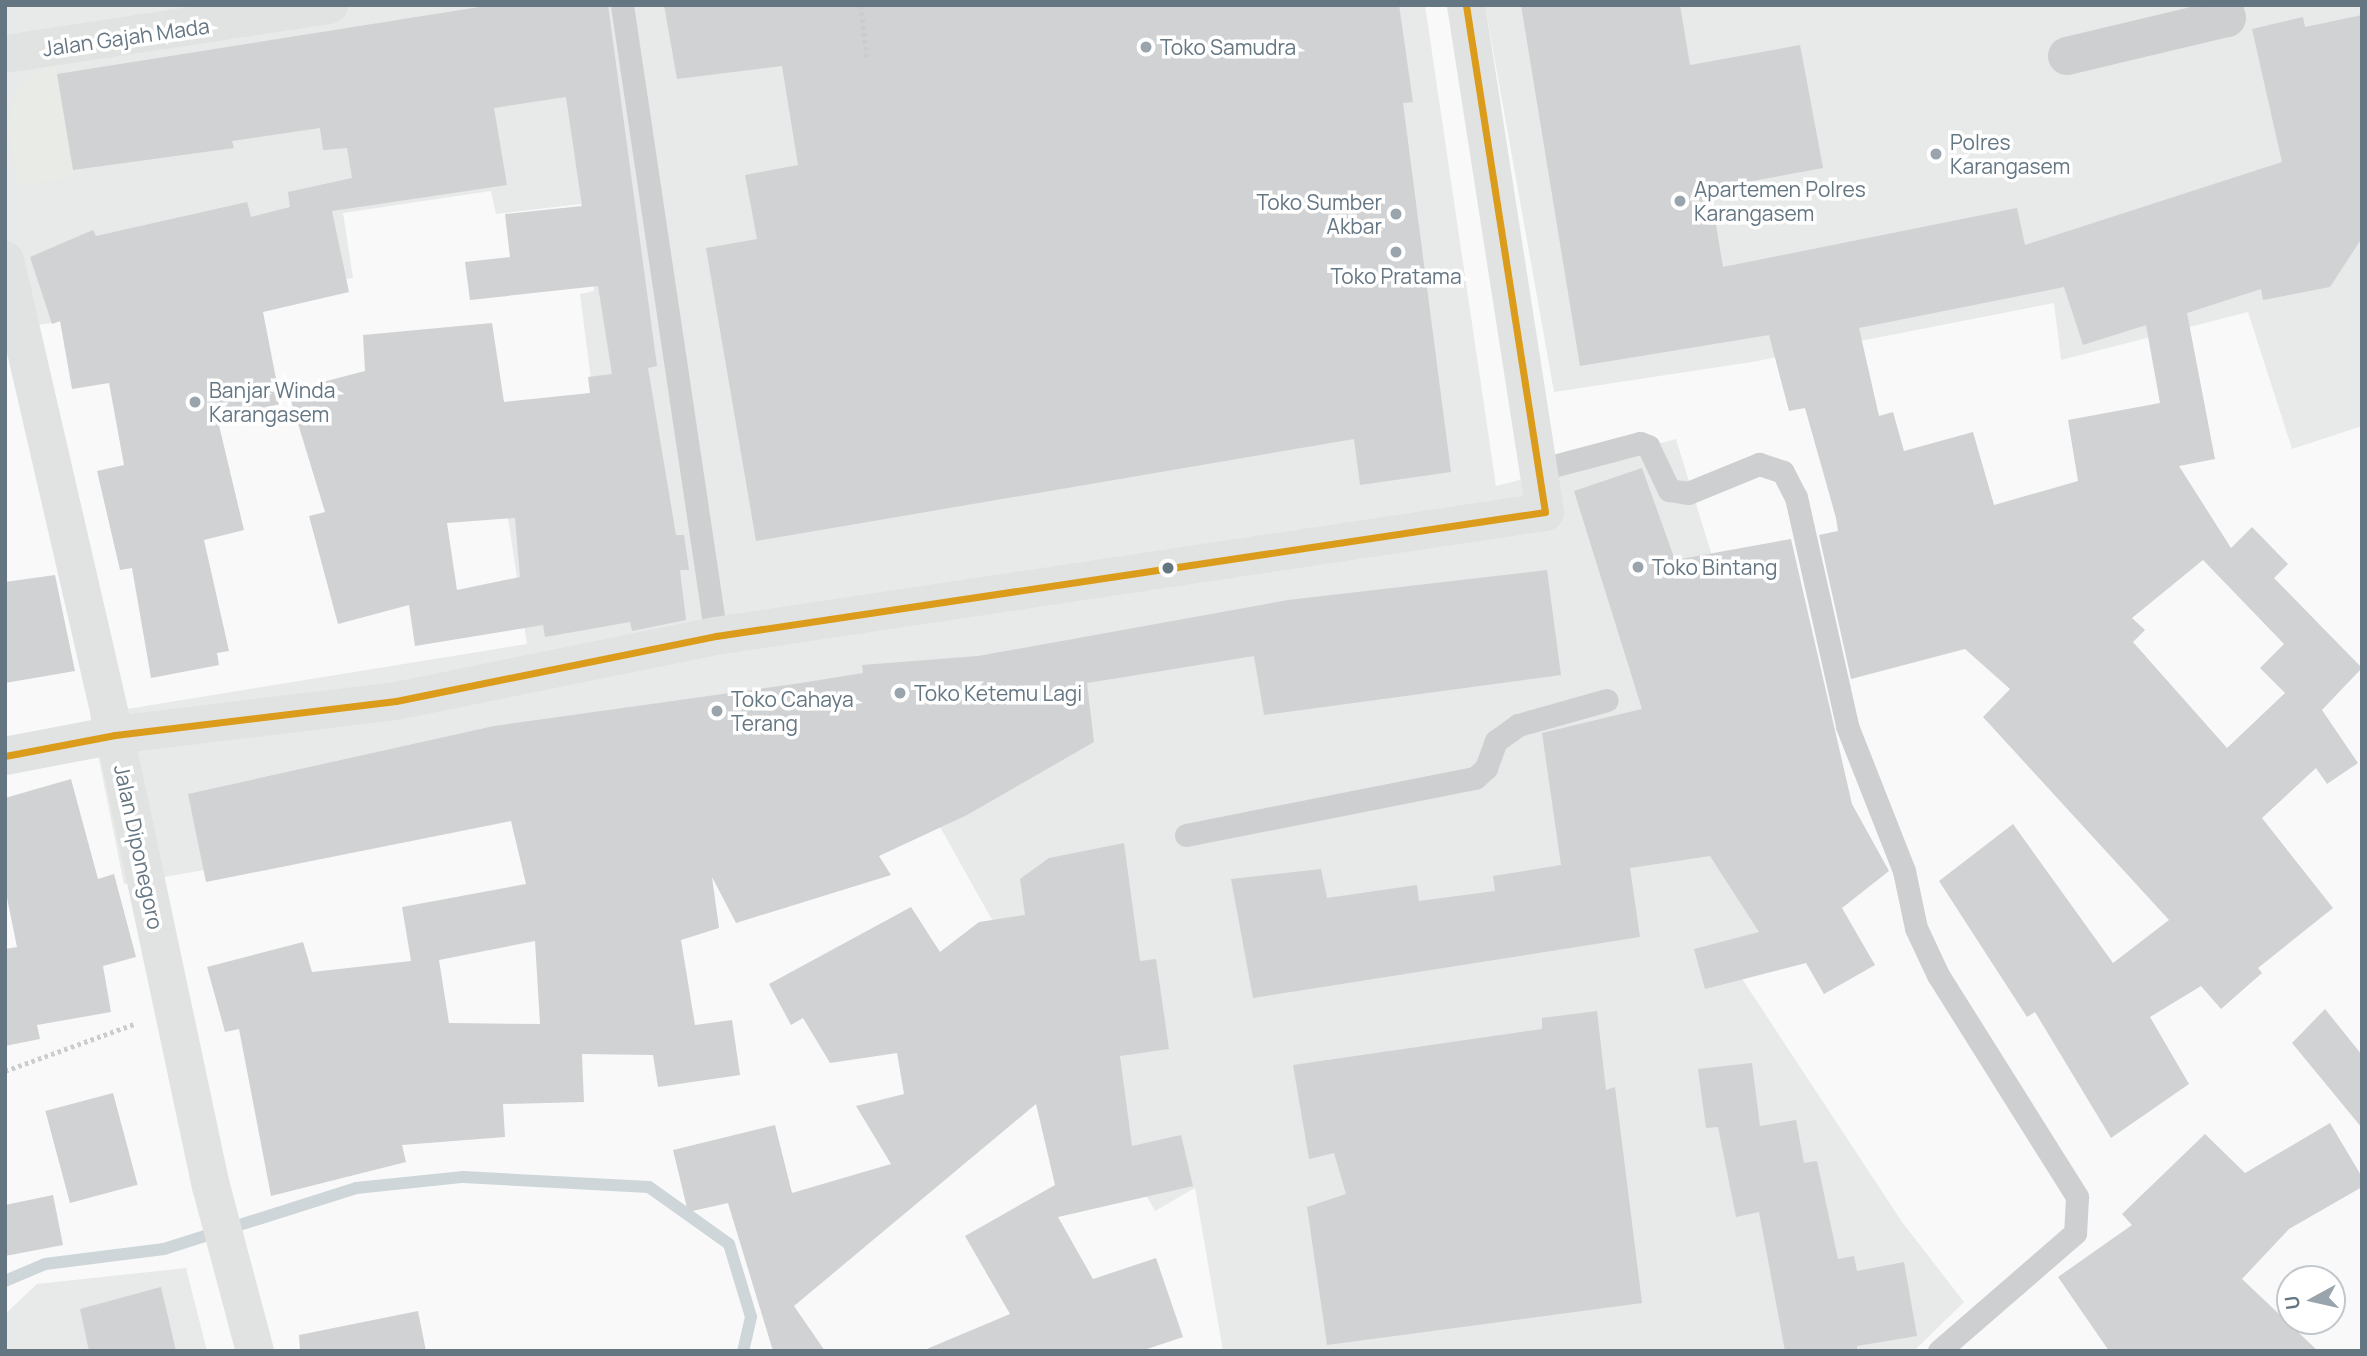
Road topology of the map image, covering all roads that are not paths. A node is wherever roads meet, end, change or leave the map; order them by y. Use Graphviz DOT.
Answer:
graph roads {
  1 [pos="329,5"];
  2 [pos="622,5"];
  3 [pos="1466,5"];
  4 [pos="2222,5"];
  5 [pos="241,13"];
  6 [pos="5,54"];
  7 [pos="2067,56"];
  8 [pos="5,260"];
  9 [pos="1538,470"];
  10 [pos="716,636"];
  11 [pos="1608,700"];
  12 [pos="116,735"];
  13 [pos="5,756"];
  14 [pos="1186,835"];
  15 [pos="255,1351"];
  16 [pos="1939,1351"];
  1 -- 5 [label="street, Jalan Gajah Mada"];
  2 -- 10 [label="lane"];
  3 -- 9 [label="street"];
  4 -- 7 [label="street"];
  5 -- 6 [label="street, Jalan Gajah Mada"];
  8 -- 12 [label="street, Jalan Diponegoro"];
  9 -- 10 [label="street"];
  9 -- 16 [label="lane"];
  10 -- 12 [label="street"];
  11 -- 14 [label="lane"];
  12 -- 13 [label="street"];
  12 -- 15 [label="street, Jalan Diponegoro"];
}
